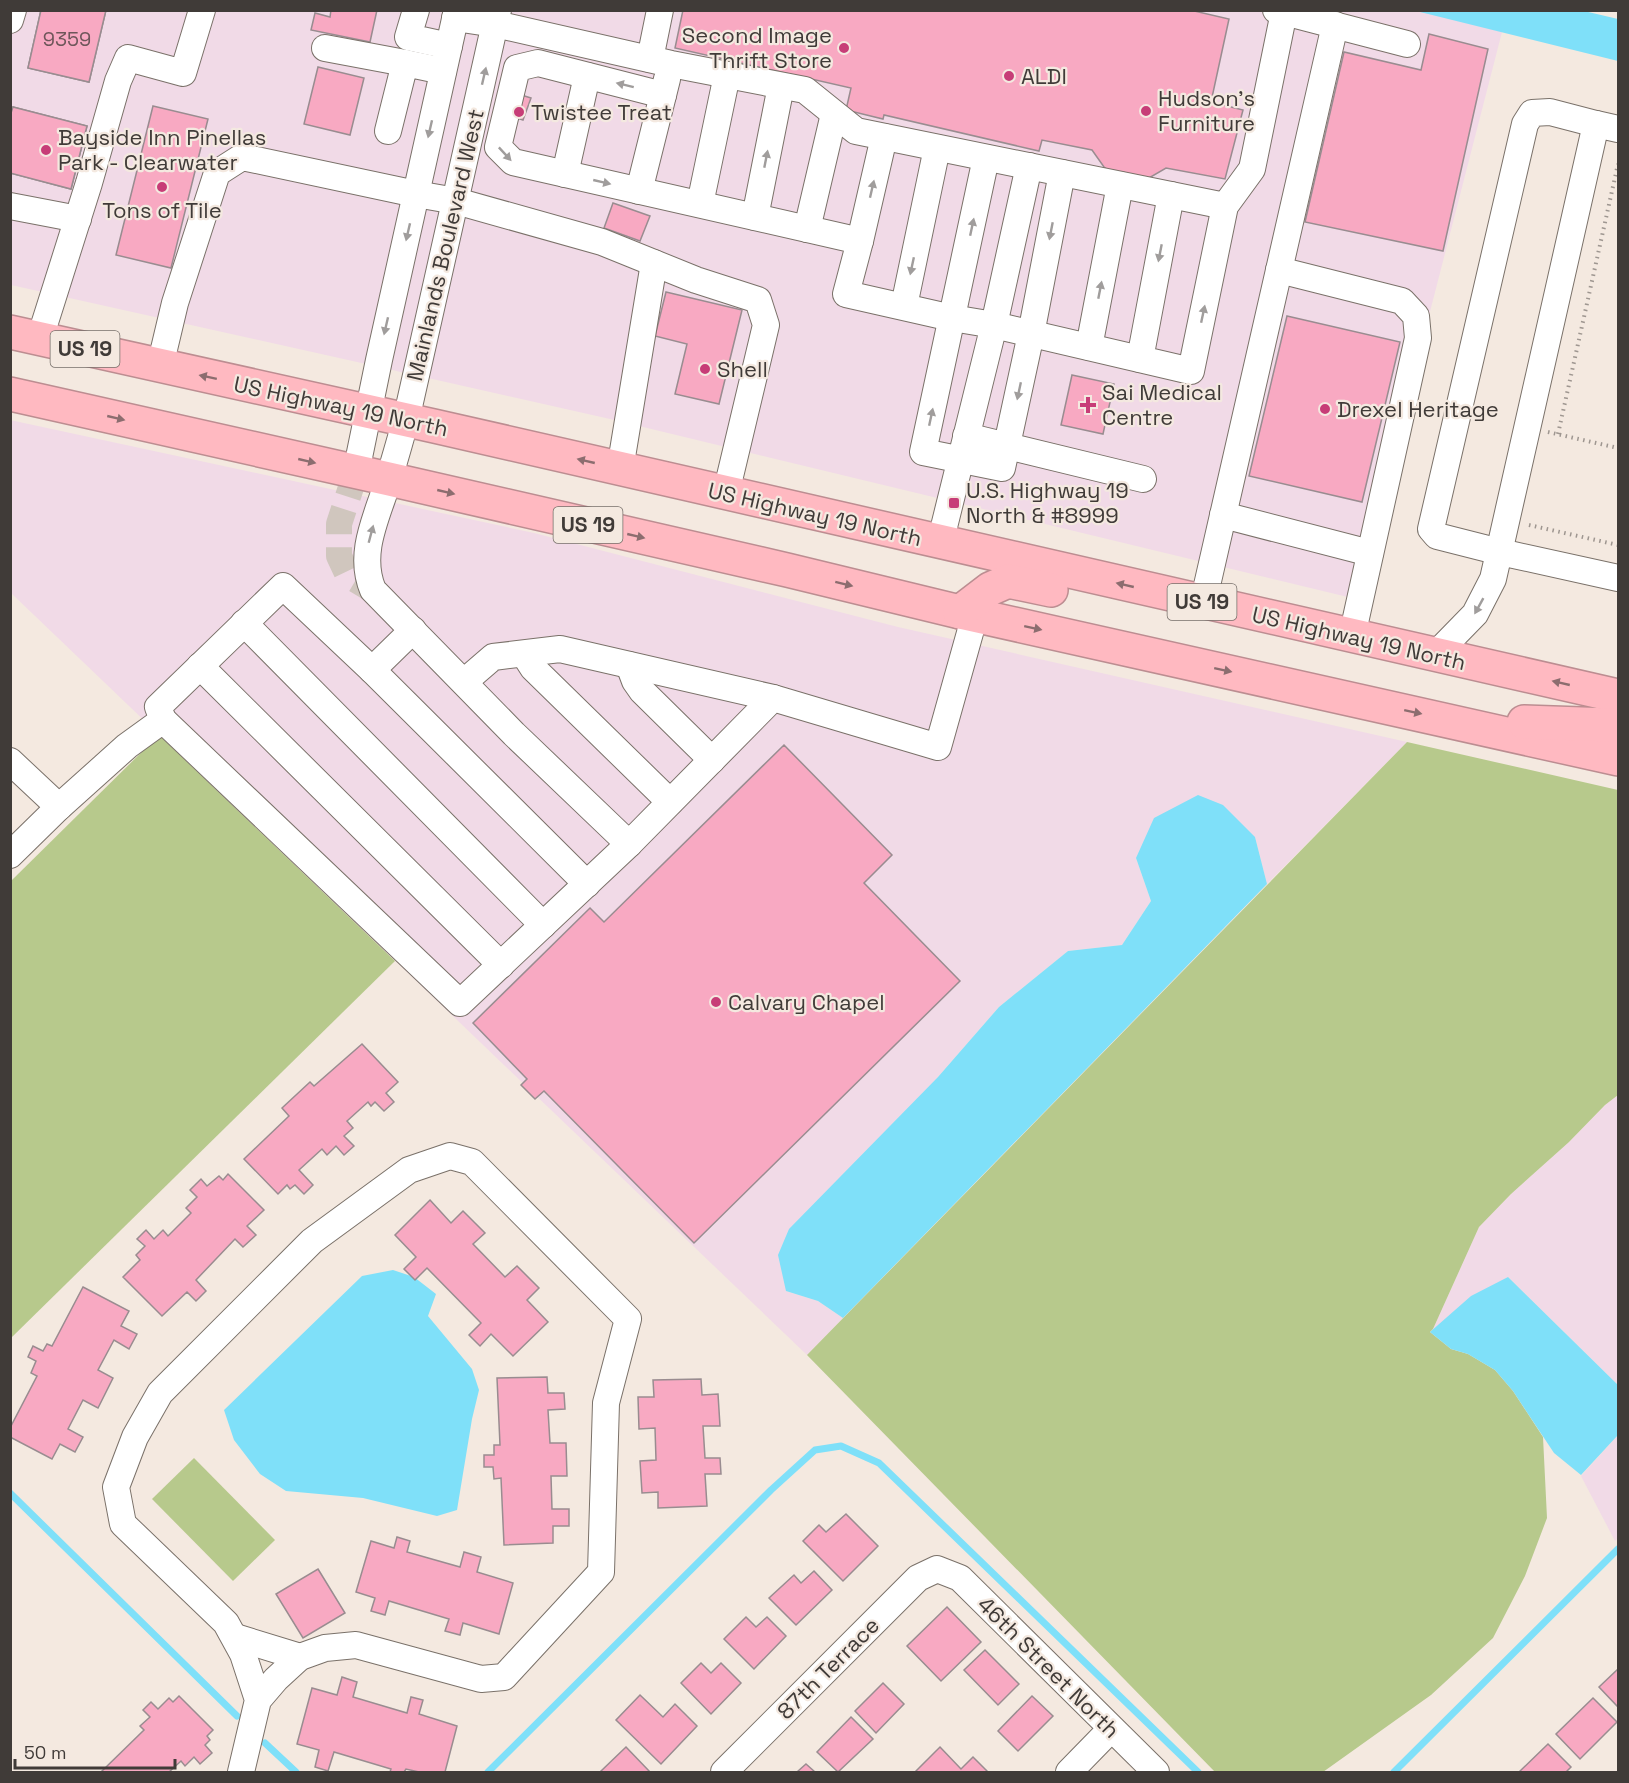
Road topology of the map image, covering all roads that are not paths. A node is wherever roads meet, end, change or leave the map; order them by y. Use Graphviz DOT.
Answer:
graph roads {
  1 [pos="13,10"];
  2 [pos="202,10"];
  3 [pos="416,10"];
  4 [pos="660,10"];
  5 [pos="1280,11"];
  6 [pos="456,14"];
  7 [pos="497,17"];
  8 [pos="10,20"];
  9 [pos="1335,25"];
  10 [pos="1407,44"];
  11 [pos="449,46"];
  12 [pos="325,48"];
  13 [pos="660,62"];
  14 [pos="405,63"];
  15 [pos="443,71"];
  16 [pos="728,75"];
  17 [pos="587,76"];
  18 [pos="781,86"];
  19 [pos="663,94"];
  20 [pos="834,114"];
  21 [pos="1607,127"];
  22 [pos="388,131"];
  23 [pos="884,137"];
  24 [pos="937,148"];
  25 [pos="986,158"];
  26 [pos="1029,166"];
  27 [pos="1062,173"];
  28 [pos="565,174"];
  29 [pos="1120,185"];
  30 [pos="639,191"];
  31 [pos="416,194"];
  32 [pos="1171,195"];
  33 [pos="456,201"];
  34 [pos="700,204"];
  35 [pos="10,206"];
  36 [pos="1225,206"];
  37 [pos="755,217"];
  38 [pos="78,219"];
  39 [pos="807,229"];
  40 [pos="860,241"];
  41 [pos="654,263"];
  42 [pos="1279,270"];
  43 [pos="903,306"];
  44 [pos="952,318"];
  45 [pos="994,326"];
  46 [pos="1031,334"];
  47 [pos="25,335"];
  48 [pos="1089,347"];
  49 [pos="1140,359"];
  50 [pos="160,366"];
  51 [pos="10,394"];
  52 [pos="368,411"];
  53 [pos="406,420"];
  54 [pos="1007,446"];
  55 [pos="963,448"];
  56 [pos="620,469"];
  57 [pos="356,472"];
  58 [pos="389,479"];
  59 [pos="1143,479"];
  60 [pos="726,494"];
  61 [pos="1223,515"];
  62 [pos="940,543"];
  63 [pos="1370,554"];
  64 [pos="1506,554"];
  65 [pos="1618,578"];
  66 [pos="1203,603"];
  67 [pos="968,614"];
  68 [pos="244,623"];
  69 [pos="413,630"];
  70 [pos="1352,636"];
  71 [pos="1422,652"];
  72 [pos="524,654"];
  73 [pos="629,665"];
  74 [pos="200,666"];
  75 [pos="372,670"];
  76 [pos="464,682"];
  77 [pos="1618,696"];
  78 [pos="773,698"];
  79 [pos="163,720"];
  80 [pos="1448,720"];
  81 [pos="1618,727"];
  82 [pos="1618,759"];
  83 [pos="712,760"];
  84 [pos="10,761"];
  85 [pos="670,802"];
  86 [pos="59,807"];
  87 [pos="629,844"];
  88 [pos="10,855"];
  89 [pos="587,884"];
  90 [pos="543,925"];
  91 [pos="501,964"];
  92 [pos="937,1569"];
  93 [pos="235,1637"];
  94 [pos="300,1657"];
  95 [pos="258,1700"];
  96 [pos="1111,1729"];
  97 [pos="241,1773"];
  98 [pos="724,1773"];
  99 [pos="1068,1773"];
  100 [pos="1156,1773"];
  1 -- 8 [label="street"];
  2 -- 38 [label="street"];
  3 -- 11 [label="street"];
  4 -- 13 [label="street"];
  5 -- 9 [label="street"];
  5 -- 36 [label="street"];
  6 -- 7 [label="street"];
  6 -- 11 [label="street, Mainlands Boulevard West"];
  7 -- 13 [label="street"];
  33 -- 7 [label="street, Mainlands Boulevard West, one-way"];
  9 -- 10 [label="street"];
  9 -- 42 [label="street"];
  11 -- 15 [label="street, Mainlands Boulevard West"];
  12 -- 14 [label="street"];
  13 -- 16 [label="street"];
  13 -- 19 [label="street"];
  14 -- 15 [label="street"];
  14 -- 22 [label="street"];
  15 -- 31 [label="street, Mainlands Boulevard West, one-way"];
  16 -- 18 [label="street"];
  16 -- 34 [label="street"];
  19 -- 17 [label="street, one-way"];
  17 -- 28 [label="street"];
  17 -- 28 [label="street, one-way"];
  18 -- 20 [label="street"];
  37 -- 18 [label="street, one-way"];
  19 -- 30 [label="street"];
  20 -- 23 [label="street"];
  20 -- 39 [label="street"];
  21 -- 64 [label="street"];
  21 -- 64 [label="street"];
  23 -- 24 [label="street"];
  40 -- 23 [label="street, one-way"];
  24 -- 25 [label="street"];
  24 -- 43 [label="street, one-way"];
  25 -- 26 [label="street"];
  44 -- 25 [label="street, one-way"];
  26 -- 27 [label="street"];
  26 -- 45 [label="street"];
  27 -- 29 [label="street"];
  27 -- 46 [label="street, one-way"];
  28 -- 30 [label="street, one-way"];
  29 -- 32 [label="street"];
  48 -- 29 [label="street, one-way"];
  30 -- 34 [label="street"];
  31 -- 33 [label="street"];
  31 -- 50 [label="street"];
  31 -- 52 [label="street, Mainlands Boulevard West, one-way"];
  32 -- 36 [label="street"];
  32 -- 49 [label="street, one-way"];
  33 -- 41 [label="street"];
  33 -- 53 [label="street, Mainlands Boulevard West"];
  34 -- 37 [label="street"];
  35 -- 38 [label="street"];
  49 -- 36 [label="street, one-way"];
  37 -- 39 [label="street"];
  38 -- 47 [label="street"];
  39 -- 40 [label="street"];
  40 -- 43 [label="street"];
  41 -- 56 [label="street"];
  41 -- 60 [label="street"];
  42 -- 61 [label="street"];
  42 -- 63 [label="street"];
  43 -- 44 [label="street"];
  44 -- 45 [label="street"];
  55 -- 44 [label="street, one-way"];
  45 -- 46 [label="street"];
  45 -- 55 [label="street"];
  46 -- 48 [label="street"];
  46 -- 54 [label="street, one-way"];
  47 -- 50 [label="highway, US Highway 19 North / US 19"];
  48 -- 49 [label="street"];
  52 -- 50 [label="highway, US Highway 19 North / US 19, one-way"];
  51 -- 57 [label="highway, US 19, one-way"];
  52 -- 53 [label="highway, US Highway 19 North / US 19"];
  52 -- 57 [label="street, Mainlands Boulevard West"];
  56 -- 53 [label="highway, US Highway 19 North / US 19, one-way"];
  53 -- 58 [label="street, Mainlands Boulevard West"];
  54 -- 55 [label="street"];
  54 -- 59 [label="street"];
  55 -- 62 [label="street"];
  56 -- 60 [label="highway, US Highway 19 North / US 19"];
  57 -- 58 [label="highway, US 19"];
  58 -- 67 [label="highway, US 19, one-way"];
  69 -- 58 [label="street, Mainlands Boulevard West, one-way"];
  60 -- 62 [label="highway, US Highway 19 North / US 19"];
  61 -- 63 [label="street"];
  61 -- 66 [label="street"];
  66 -- 62 [label="highway, US Highway 19 North / US 19, one-way"];
  63 -- 70 [label="street"];
  64 -- 65 [label="street"];
  64 -- 71 [label="street, one-way"];
  66 -- 70 [label="highway, US Highway 19 North / US 19"];
  67 -- 71 [label="highway"];
  67 -- 78 [label="street"];
  67 -- 80 [label="highway, US 19, one-way"];
  68 -- 74 [label="street"];
  68 -- 75 [label="street"];
  68 -- 90 [label="street"];
  69 -- 75 [label="street"];
  69 -- 76 [label="street"];
  70 -- 71 [label="highway, US Highway 19 North / US 19"];
  77 -- 71 [label="highway, US Highway 19 North / US 19, one-way"];
  72 -- 73 [label="street"];
  72 -- 76 [label="street"];
  72 -- 85 [label="street"];
  73 -- 78 [label="street"];
  73 -- 83 [label="street"];
  74 -- 79 [label="street"];
  74 -- 91 [label="street"];
  75 -- 89 [label="street"];
  76 -- 87 [label="street"];
  78 -- 83 [label="street"];
  79 -- 86 [label="street"];
  79 -- 91 [label="street"];
  80 -- 81 [label="highway"];
  80 -- 82 [label="highway, US 19"];
  83 -- 85 [label="street"];
  84 -- 86 [label="street"];
  85 -- 87 [label="street"];
  86 -- 88 [label="street"];
  87 -- 89 [label="street"];
  89 -- 90 [label="street"];
  90 -- 91 [label="street"];
  92 -- 96 [label="street, 46th Street North"];
  92 -- 98 [label="street, 87th Terrace"];
  93 -- 94 [label="street"];
  93 -- 94 [label="street"];
  93 -- 95 [label="street"];
  94 -- 95 [label="street"];
  95 -- 97 [label="street"];
  96 -- 99 [label="street"];
  96 -- 100 [label="street, 46th Street North"];
}
